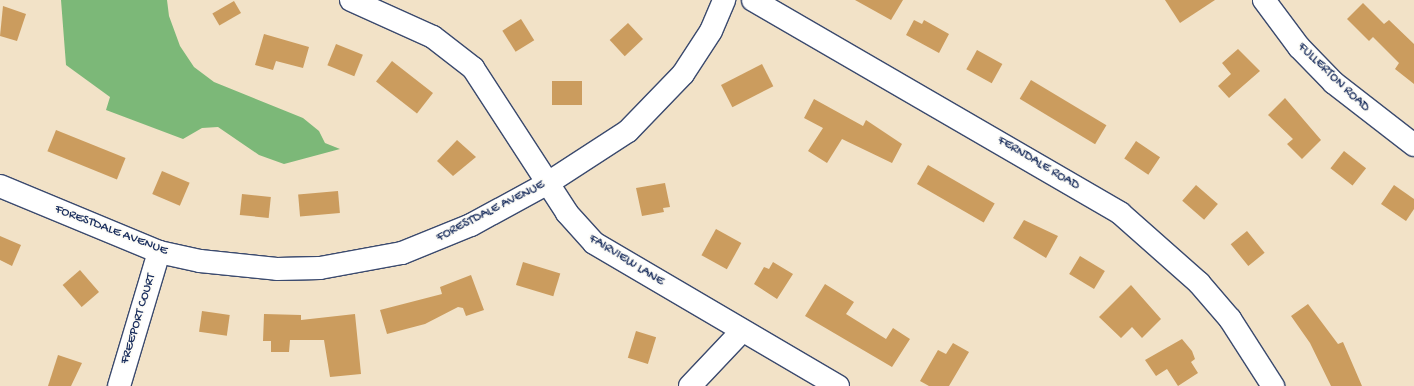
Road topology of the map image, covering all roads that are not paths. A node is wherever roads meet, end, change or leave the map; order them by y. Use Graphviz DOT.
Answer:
graph roads {
  1 [pos="351,0"];
  2 [pos="724,0"];
  3 [pos="753,0"];
  4 [pos="1264,0"];
  5 [pos="1414,145"];
  6 [pos="548,183"];
  7 [pos="0,186"];
  8 [pos="159,252"];
  9 [pos="742,331"];
  10 [pos="119,386"];
  11 [pos="690,386"];
  12 [pos="838,386"];
  13 [pos="1273,386"];
  1 -- 6 [label="street, FAIRVIEW LANE"];
  2 -- 6 [label="street, FORESTDALE AVENUE"];
  3 -- 13 [label="street, FERNDALE ROAD"];
  4 -- 5 [label="street, FULLERTON ROAD"];
  6 -- 8 [label="street, FORESTDALE AVENUE"];
  6 -- 9 [label="street, FAIRVIEW LANE"];
  7 -- 8 [label="street, FORESTDALE AVENUE"];
  8 -- 10 [label="street, FREEPORT COURT"];
  9 -- 11 [label="street"];
  9 -- 12 [label="street, FAIRVIEW LANE"];
}
